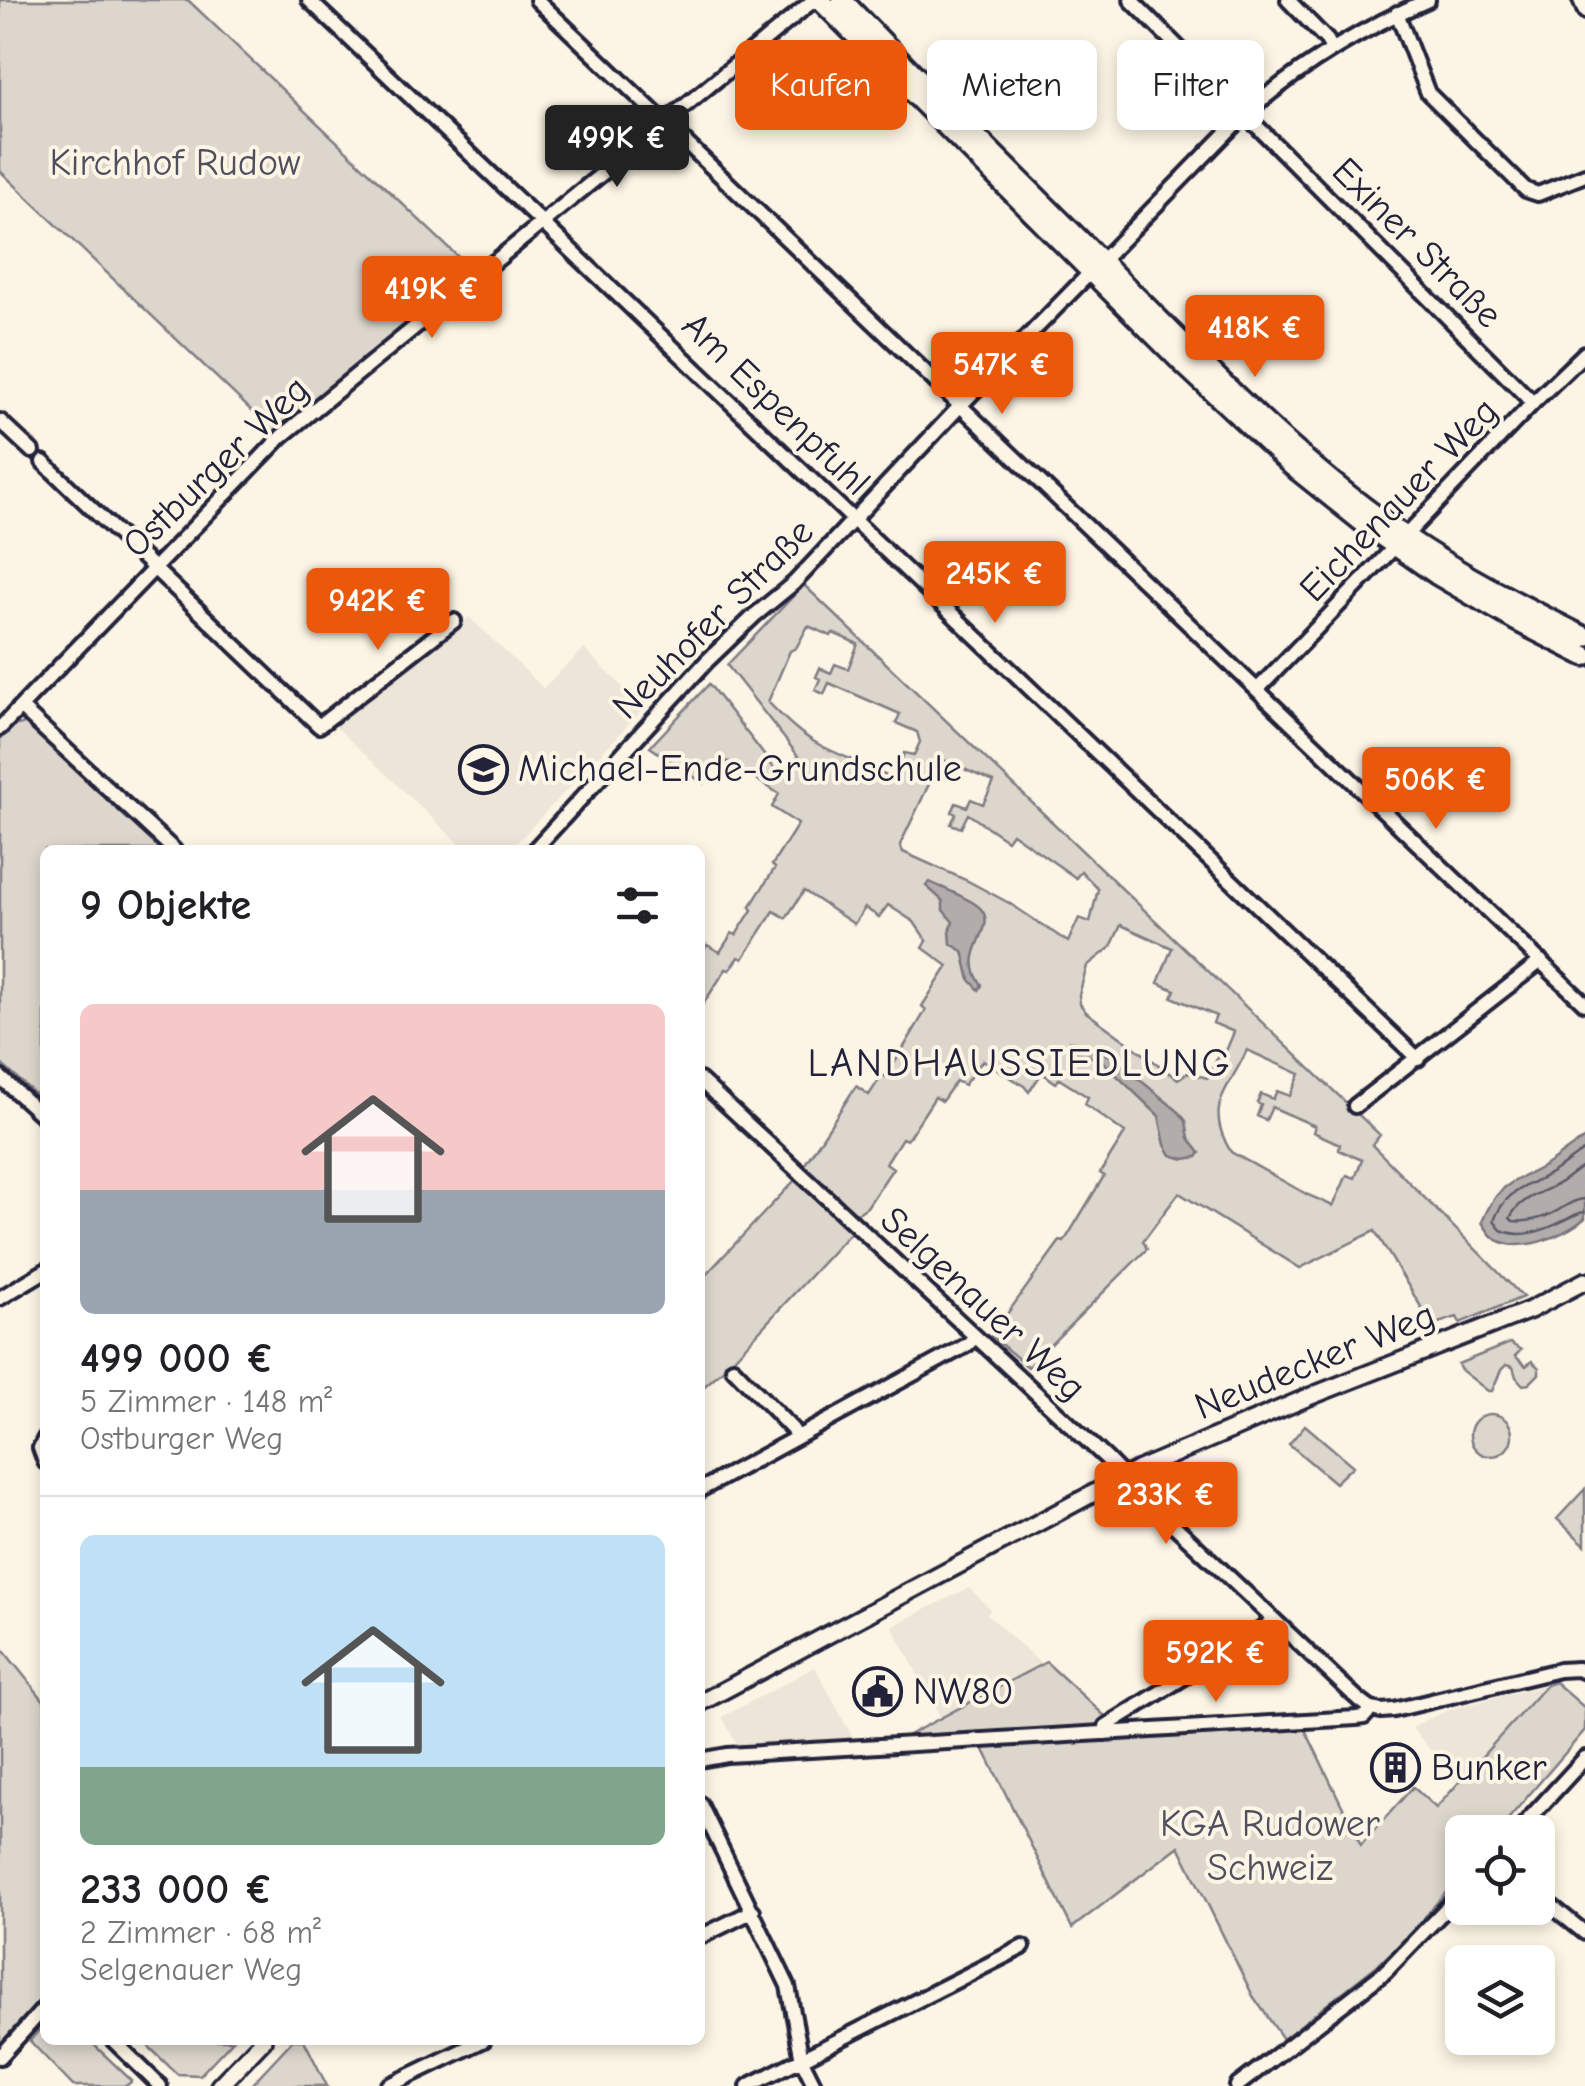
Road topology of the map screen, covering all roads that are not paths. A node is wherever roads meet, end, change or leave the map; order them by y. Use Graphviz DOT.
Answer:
graph roads {
  1 [pos="310,0"];
  2 [pos="537,0"];
  3 [pos="817,0"];
  4 [pos="842,0"];
  5 [pos="1130,0"];
  6 [pos="1288,0"];
  7 [pos="1428,0"];
  8 [pos="1580,0"];
  9 [pos="1585,12"];
  10 [pos="1397,13"];
  11 [pos="1170,40"];
  12 [pos="1332,49"];
  13 [pos="1264,98"];
  14 [pos="665,124"];
  15 [pos="1229,130"];
  16 [pos="1261,130"];
  17 [pos="1585,175"];
  18 [pos="543,223"];
  19 [pos="1096,266"];
  20 [pos="1585,353"];
  21 [pos="1534,403"];
  22 [pos="960,406"];
  23 [pos="0,421"];
  24 [pos="32,451"];
  25 [pos="43,462"];
  26 [pos="854,520"];
  27 [pos="1400,542"];
  28 [pos="154,568"];
  29 [pos="454,620"];
  30 [pos="1584,647"];
  31 [pos="1258,690"];
  32 [pos="20,707"];
  33 [pos="0,728"];
  34 [pos="169,845"];
  35 [pos="539,845"];
  36 [pos="1541,961"];
  37 [pos="1585,1004"];
  38 [pos="1418,1059"];
  39 [pos="0,1077"];
  40 [pos="705,1085"];
  41 [pos="1356,1106"];
  42 [pos="40,1113"];
  43 [pos="40,1274"];
  44 [pos="1585,1281"];
  45 [pos="0,1298"];
  46 [pos="975,1337"];
  47 [pos="733,1368"];
  48 [pos="797,1437"];
  49 [pos="1124,1476"];
  50 [pos="705,1487"];
  51 [pos="1273,1619"];
  52 [pos="1585,1672"];
  53 [pos="705,1700"];
  54 [pos="1372,1708"];
  55 [pos="1106,1733"];
  56 [pos="1585,1758"];
  57 [pos="705,1759"];
  58 [pos="705,1814"];
  59 [pos="1533,1815"];
  60 [pos="1555,1909"];
  61 [pos="753,1911"];
  62 [pos="1445,1911"];
  63 [pos="1585,1933"];
  64 [pos="705,1934"];
  65 [pos="1023,1947"];
  66 [pos="40,2013"];
  67 [pos="118,2045"];
  68 [pos="258,2045"];
  69 [pos="474,2045"];
  70 [pos="0,2057"];
  71 [pos="802,2060"];
  72 [pos="160,2086"];
  73 [pos="219,2086"];
  74 [pos="388,2086"];
  75 [pos="748,2086"];
  76 [pos="815,2086"];
  77 [pos="1236,2086"];
  1 -- 18 [label="street, Am Espenpfuhl"];
  2 -- 14 [label="street"];
  3 -- 14 [label="street, Ostburger Weg"];
  3 -- 19 [label="main road"];
  4 -- 19 [label="main road"];
  5 -- 11 [label="street, Exiner Straße"];
  6 -- 12 [label="street"];
  7 -- 10 [label="street, Neuhofer Straße"];
  8 -- 9 [label="street"];
  10 -- 12 [label="street, Neuhofer Straße"];
  10 -- 17 [label="street"];
  12 -- 13 [label="street, Neuhofer Straße"];
  14 -- 18 [label="street, Ostburger Weg"];
  14 -- 22 [label="street"];
  15 -- 19 [label="street, Neuhofer Straße"];
  16 -- 21 [label="street, Exiner Straße"];
  18 -- 26 [label="street, Am Espenpfuhl"];
  18 -- 28 [label="street, Ostburger Weg"];
  19 -- 22 [label="street, Neuhofer Straße"];
  19 -- 27 [label="main road"];
  20 -- 21 [label="street, Eichenauer Weg"];
  21 -- 27 [label="street, Eichenauer Weg"];
  22 -- 26 [label="street, Neuhofer Straße"];
  22 -- 31 [label="street"];
  23 -- 24 [label="street"];
  25 -- 28 [label="street"];
  26 -- 35 [label="street, Neuhofer Straße"];
  26 -- 38 [label="street, Am Espenpfuhl"];
  27 -- 30 [label="main road"];
  27 -- 31 [label="street, Eichenauer Weg"];
  28 -- 29 [label="street"];
  28 -- 32 [label="street, Ostburger Weg"];
  31 -- 36 [label="street"];
  32 -- 33 [label="street, Ostburger Weg"];
  32 -- 34 [label="street"];
  36 -- 37 [label="street"];
  36 -- 38 [label="street"];
  38 -- 41 [label="street"];
  39 -- 42 [label="street"];
  40 -- 46 [label="street, Selgenauer Weg"];
  43 -- 45 [label="street"];
  44 -- 49 [label="street, Neudecker Weg"];
  46 -- 48 [label="street"];
  46 -- 49 [label="street, Selgenauer Weg"];
  47 -- 48 [label="street"];
  48 -- 50 [label="street"];
  49 -- 51 [label="street, Selgenauer Weg"];
  49 -- 53 [label="street, Neudecker Weg"];
  51 -- 54 [label="street, Selgenauer Weg"];
  51 -- 55 [label="street"];
  52 -- 54 [label="street"];
  54 -- 55 [label="street"];
  55 -- 57 [label="street"];
  56 -- 59 [label="street"];
  58 -- 61 [label="street"];
  60 -- 63 [label="street"];
  61 -- 64 [label="street"];
  61 -- 71 [label="street"];
  62 -- 77 [label="street"];
  65 -- 71 [label="street"];
  66 -- 70 [label="street"];
  67 -- 72 [label="street"];
  68 -- 73 [label="street"];
  69 -- 74 [label="street"];
  71 -- 75 [label="street"];
  71 -- 76 [label="street"];
}
